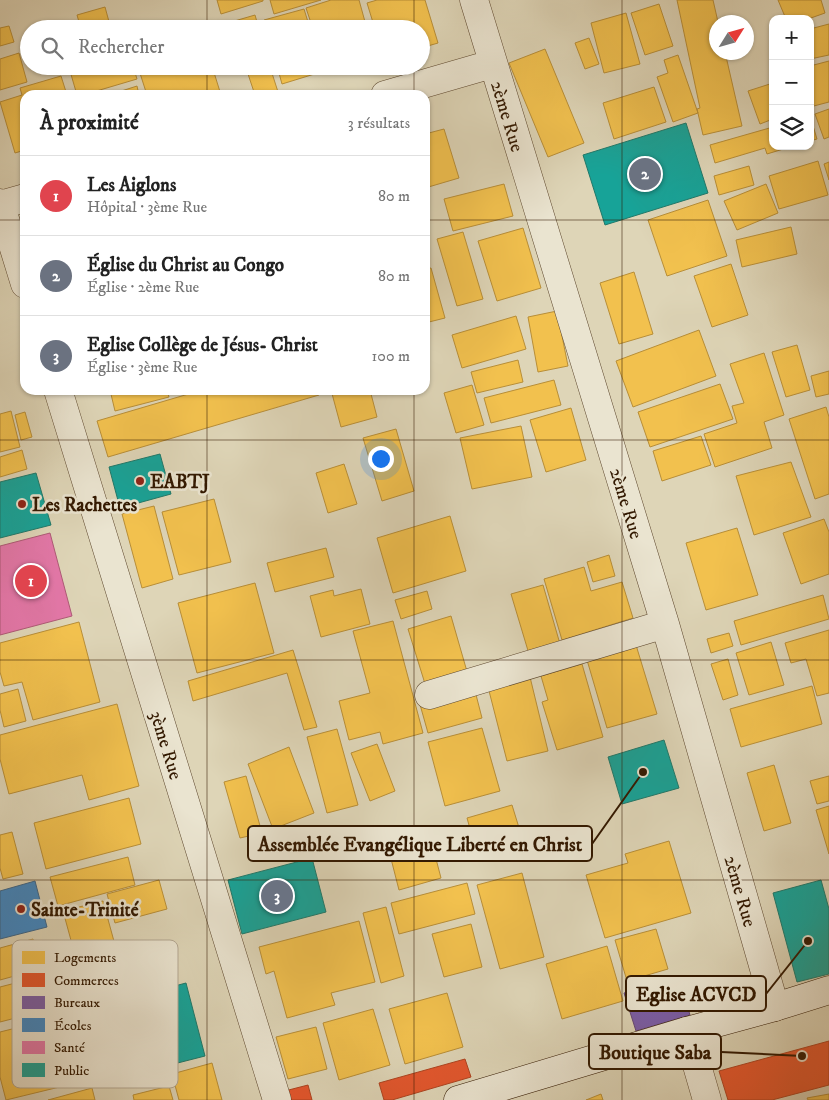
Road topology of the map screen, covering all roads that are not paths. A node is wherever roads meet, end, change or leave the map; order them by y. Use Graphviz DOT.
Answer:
graph roads {
  1 [pos="474,0"];
  2 [pos="492,64"];
  3 [pos="403,90"];
  4 [pos="20,199"];
  5 [pos="0,204"];
  6 [pos="20,268"];
  7 [pos="60,395"];
  8 [pos="665,624"];
  9 [pos="429,695"];
  10 [pos="829,990"];
  11 [pos="775,1007"];
  12 [pos="687,1030"];
  13 [pos="277,1100"];
  14 [pos="458,1100"];
  15 [pos="708,1100"];
  1 -- 2 [label="street, 2ème Rue"];
  2 -- 3 [label="street"];
  2 -- 8 [label="street, 2ème Rue"];
  4 -- 5 [label="street"];
  5 -- 6 [label="street"];
  7 -- 13 [label="street, 3ème Rue"];
  8 -- 9 [label="street"];
  8 -- 11 [label="street, 2ème Rue"];
  10 -- 11 [label="street"];
  11 -- 12 [label="street"];
  12 -- 14 [label="street"];
  12 -- 15 [label="street"];
}
